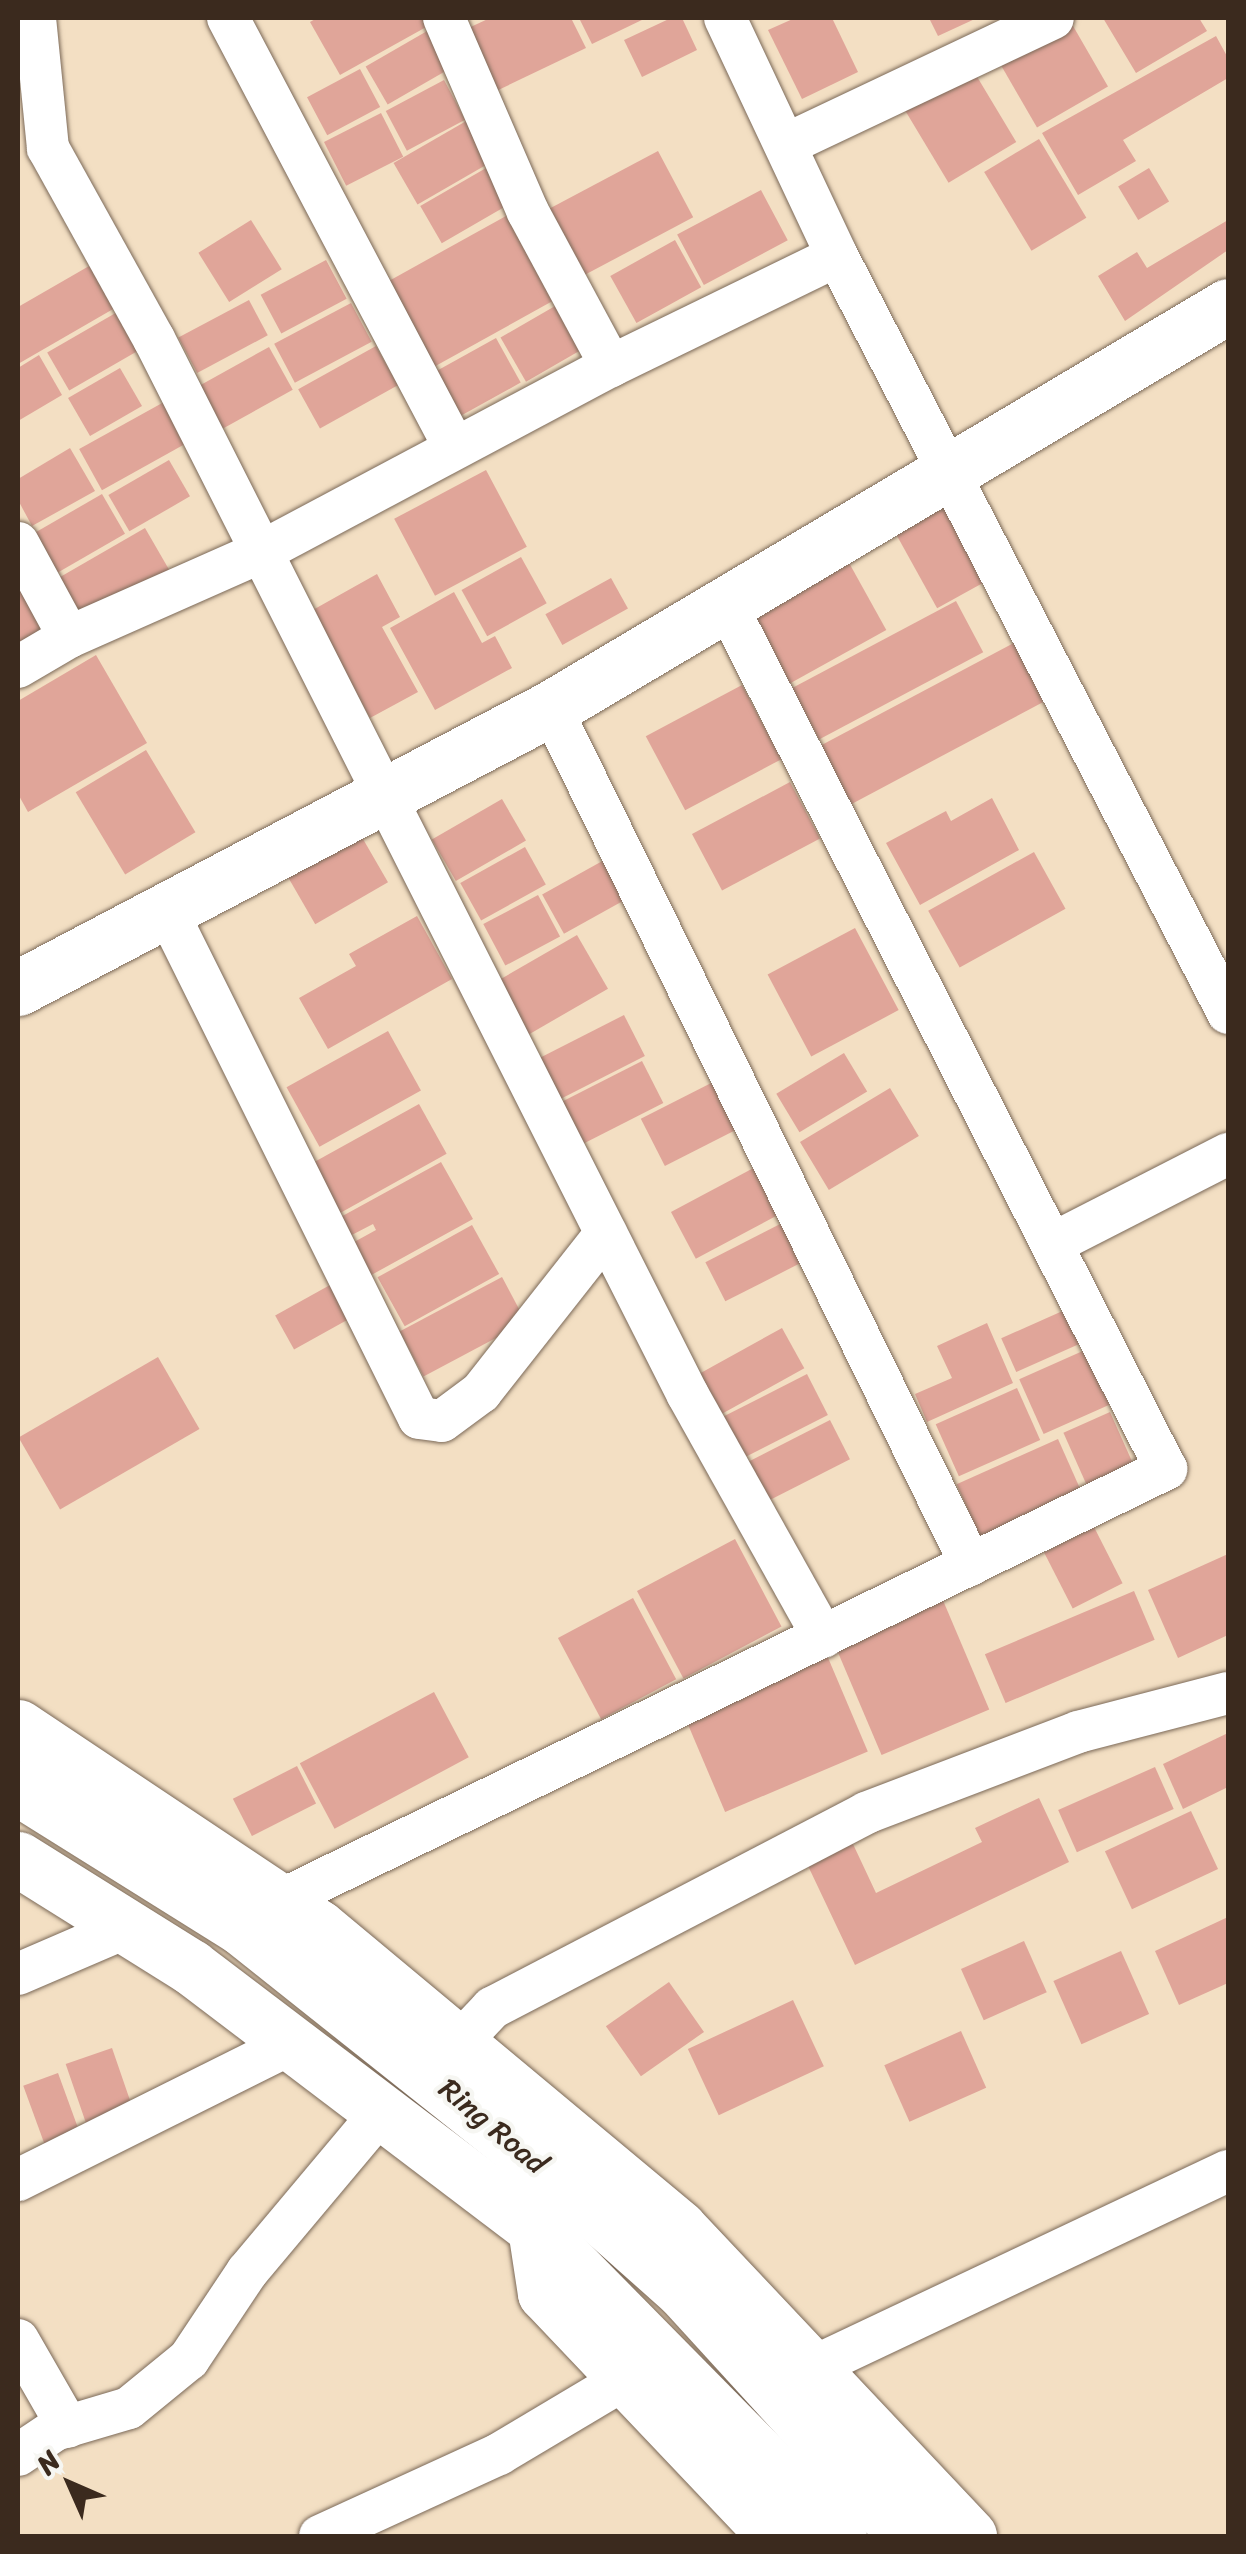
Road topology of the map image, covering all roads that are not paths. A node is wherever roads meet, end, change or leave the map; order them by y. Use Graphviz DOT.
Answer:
graph roads {
  1 [pos="35,18"];
  2 [pos="228,18"];
  3 [pos="444,18"];
  4 [pos="725,18"];
  5 [pos="1053,18"];
  6 [pos="787,144"];
  7 [pos="837,256"];
  8 [pos="1228,306"];
  9 [pos="611,366"];
  10 [pos="454,447"];
  11 [pos="950,472"];
  12 [pos="18,542"];
  13 [pos="259,553"];
  14 [pos="726,604"];
  15 [pos="69,637"];
  16 [pos="18,668"];
  17 [pos="551,708"];
  18 [pos="382,797"];
  19 [pos="166,910"];
  20 [pos="18,988"];
  21 [pos="1228,1013"];
  22 [pos="1228,1154"];
  23 [pos="606,1233"];
  24 [pos="1052,1244"];
  25 [pos="971,1566"];
  26 [pos="823,1637"];
  27 [pos="1228,1693"];
  28 [pos="18,1727"];
  29 [pos="18,1788"];
  30 [pos="32,1878"];
  31 [pos="280,1901"];
  32 [pos="125,1928"];
  33 [pos="18,1974"];
  34 [pos="295,2042"];
  35 [pos="458,2044"];
  36 [pos="383,2110"];
  37 [pos="540,2139"];
  38 [pos="1228,2171"];
  39 [pos="18,2180"];
  40 [pos="535,2228"];
  41 [pos="18,2340"];
  42 [pos="810,2368"];
  43 [pos="625,2378"];
  44 [pos="68,2427"];
  45 [pos="18,2454"];
  46 [pos="320,2536"];
  47 [pos="776,2536"];
  48 [pos="839,2536"];
  49 [pos="907,2536"];
  50 [pos="969,2536"];
  1 -- 13 [label="street"];
  2 -- 10 [label="street"];
  3 -- 9 [label="street"];
  4 -- 6 [label="street"];
  5 -- 6 [label="street"];
  6 -- 7 [label="street"];
  7 -- 9 [label="street"];
  7 -- 11 [label="street"];
  8 -- 11 [label="main road"];
  9 -- 10 [label="street"];
  10 -- 13 [label="street"];
  11 -- 14 [label="main road"];
  11 -- 21 [label="street"];
  12 -- 15 [label="street"];
  13 -- 15 [label="street"];
  13 -- 18 [label="street"];
  14 -- 17 [label="main road"];
  14 -- 24 [label="street"];
  15 -- 16 [label="street"];
  17 -- 18 [label="main road"];
  17 -- 25 [label="street"];
  18 -- 19 [label="main road"];
  18 -- 23 [label="street"];
  19 -- 20 [label="main road"];
  19 -- 23 [label="street"];
  22 -- 24 [label="street"];
  23 -- 26 [label="street"];
  24 -- 25 [label="street"];
  25 -- 26 [label="street"];
  26 -- 31 [label="street"];
  27 -- 35 [label="street"];
  28 -- 31 [label="main road"];
  29 -- 37 [label="main road, Ring Road"];
  30 -- 32 [label="main road, Ring Road"];
  31 -- 35 [label="main road"];
  32 -- 33 [label="street"];
  32 -- 34 [label="main road, Ring Road"];
  34 -- 36 [label="main road, Ring Road"];
  34 -- 39 [label="street"];
  35 -- 37 [label="main road"];
  36 -- 40 [label="main road, Ring Road"];
  36 -- 44 [label="street"];
  37 -- 42 [label="main road"];
  37 -- 49 [label="main road, Ring Road"];
  38 -- 42 [label="street"];
  40 -- 43 [label="main road"];
  40 -- 48 [label="main road, Ring Road"];
  41 -- 44 [label="street"];
  42 -- 50 [label="main road"];
  43 -- 46 [label="street"];
  43 -- 47 [label="main road"];
  44 -- 45 [label="street"];
}
